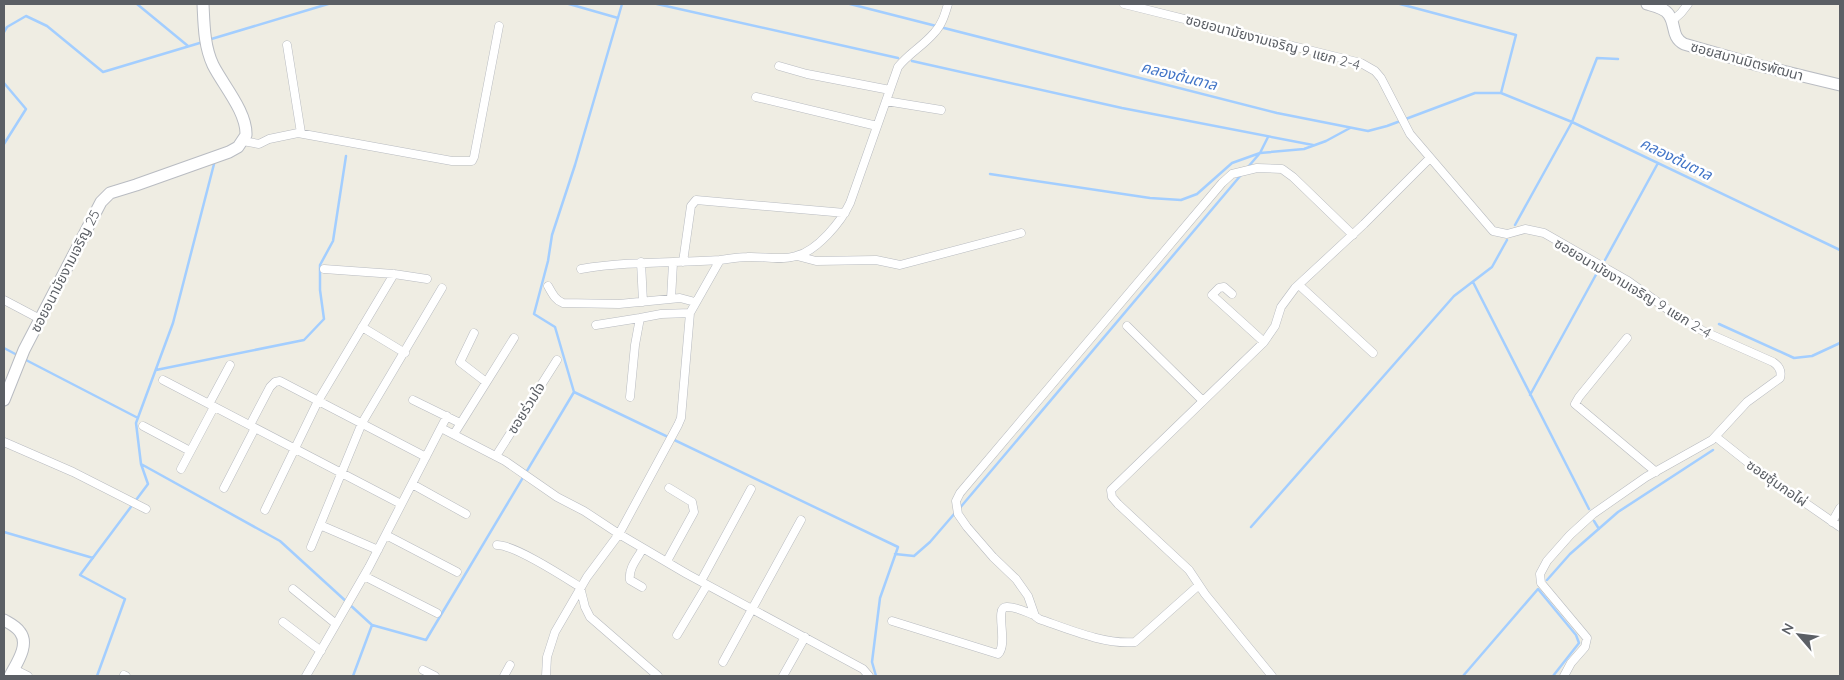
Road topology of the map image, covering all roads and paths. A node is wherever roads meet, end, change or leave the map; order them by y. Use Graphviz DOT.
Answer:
graph roads {
  1 [pos="203,4"];
  2 [pos="948,4"];
  3 [pos="1124,4"];
  4 [pos="1647,4"];
  5 [pos="1688,4"];
  6 [pos="1672,21"];
  7 [pos="500,26"];
  8 [pos="287,45"];
  9 [pos="779,66"];
  10 [pos="1840,85"];
  11 [pos="890,90"];
  12 [pos="756,97"];
  13 [pos="886,101"];
  14 [pos="941,110"];
  15 [pos="877,126"];
  16 [pos="302,134"];
  17 [pos="243,141"];
  18 [pos="1430,158"];
  19 [pos="845,213"];
  20 [pos="1021,233"];
  21 [pos="1352,236"];
  22 [pos="797,256"];
  23 [pos="720,260"];
  24 [pos="642,262"];
  25 [pos="683,262"];
  26 [pos="673,263"];
  27 [pos="581,268"];
  28 [pos="324,269"];
  29 [pos="394,274"];
  30 [pos="427,279"];
  31 [pos="1299,285"];
  32 [pos="548,286"];
  33 [pos="442,288"];
  34 [pos="1232,294"];
  35 [pos="671,299"];
  36 [pos="4,300"];
  37 [pos="643,302"];
  38 [pos="695,302"];
  39 [pos="690,314"];
  40 [pos="640,318"];
  41 [pos="40,319"];
  42 [pos="596,324"];
  43 [pos="1127,326"];
  44 [pos="362,327"];
  45 [pos="474,332"];
  46 [pos="514,338"];
  47 [pos="1627,338"];
  48 [pos="1264,342"];
  49 [pos="405,353"];
  50 [pos="1373,353"];
  51 [pos="557,360"];
  52 [pos="230,365"];
  53 [pos="163,380"];
  54 [pos="486,382"];
  55 [pos="630,397"];
  56 [pos="4,400"];
  57 [pos="413,400"];
  58 [pos="318,401"];
  59 [pos="1203,401"];
  60 [pos="211,405"];
  61 [pos="446,416"];
  62 [pos="362,423"];
  63 [pos="460,423"];
  64 [pos="143,426"];
  65 [pos="252,427"];
  66 [pos="441,428"];
  67 [pos="454,434"];
  68 [pos="1716,437"];
  69 [pos="4,442"];
  70 [pos="295,449"];
  71 [pos="190,452"];
  72 [pos="496,456"];
  73 [pos="426,457"];
  74 [pos="180,469"];
  75 [pos="1656,472"];
  76 [pos="340,473"];
  77 [pos="412,484"];
  78 [pos="224,488"];
  79 [pos="669,488"];
  80 [pos="751,488"];
  81 [pos="402,504"];
  82 [pos="1840,508"];
  83 [pos="146,509"];
  84 [pos="265,510"];
  85 [pos="466,514"];
  86 [pos="801,520"];
  87 [pos="1832,522"];
  88 [pos="320,525"];
  89 [pos="1840,527"];
  90 [pos="619,534"];
  91 [pos="386,535"];
  92 [pos="498,545"];
  93 [pos="311,548"];
  94 [pos="643,548"];
  95 [pos="378,550"];
  96 [pos="667,561"];
  97 [pos="457,572"];
  98 [pos="364,576"];
  99 [pos="704,583"];
  100 [pos="1199,585"];
  101 [pos="642,587"];
  102 [pos="580,588"];
  103 [pos="293,589"];
  104 [pos="752,609"];
  105 [pos="437,614"];
  106 [pos="1034,614"];
  107 [pos="4,620"];
  108 [pos="892,621"];
  109 [pos="283,622"];
  110 [pos="336,624"];
  111 [pos="678,635"];
  112 [pos="805,637"];
  113 [pos="321,651"];
  114 [pos="723,662"];
  115 [pos="510,665"];
  116 [pos="423,670"];
  117 [pos="12,673"];
  118 [pos="28,676"];
  119 [pos="306,676"];
  120 [pos="435,676"];
  121 [pos="504,676"];
  122 [pos="546,676"];
  123 [pos="658,676"];
  124 [pos="783,676"];
  125 [pos="870,676"];
  126 [pos="1272,676"];
  127 [pos="1564,676"];
  1 -- 17 [label="street"];
  2 -- 11 [label="street"];
  3 -- 18 [label="street, ซอยอนามัยงามเจริญ 9 แยก 2-4"];
  4 -- 6 [label="street, ซอยสมานมิตรพัฒนา"];
  5 -- 6 [label="street"];
  6 -- 10 [label="street, ซอยสมานมิตรพัฒนา"];
  7 -- 16 [label="street"];
  8 -- 16 [label="street"];
  9 -- 11 [label="street"];
  11 -- 13 [label="street"];
  12 -- 15 [label="street"];
  13 -- 14 [label="street"];
  13 -- 15 [label="street"];
  15 -- 19 [label="street"];
  16 -- 17 [label="street"];
  17 -- 41 [label="street, ซอยอนามัยงามเจริญ 25"];
  18 -- 21 [label="street"];
  18 -- 68 [label="street, ซอยอนามัยงามเจริญ 9 แยก 2-4"];
  19 -- 22 [label="street"];
  19 -- 25 [label="street"];
  20 -- 22 [label="street"];
  21 -- 31 [label="street"];
  21 -- 106 [label="street"];
  22 -- 23 [label="street"];
  23 -- 25 [label="street"];
  23 -- 38 [label="street"];
  24 -- 26 [label="street"];
  24 -- 27 [label="street"];
  24 -- 37 [label="street"];
  25 -- 26 [label="street"];
  26 -- 35 [label="street"];
  28 -- 29 [label="street"];
  29 -- 30 [label="street"];
  29 -- 44 [label="street"];
  31 -- 48 [label="street"];
  31 -- 50 [label="street"];
  32 -- 37 [label="street"];
  33 -- 49 [label="street"];
  34 -- 48 [label="street"];
  35 -- 37 [label="street"];
  35 -- 38 [label="street"];
  36 -- 41 [label="street"];
  38 -- 39 [label="street"];
  39 -- 40 [label="street"];
  39 -- 90 [label="street"];
  40 -- 42 [label="street"];
  40 -- 55 [label="street"];
  41 -- 56 [label="street, ซอยอนามัยงามเจริญ 25"];
  43 -- 59 [label="street"];
  44 -- 49 [label="street"];
  44 -- 58 [label="street"];
  45 -- 54 [label="street"];
  46 -- 54 [label="street"];
  47 -- 75 [label="street"];
  48 -- 59 [label="street"];
  49 -- 62 [label="street"];
  51 -- 72 [label="street, ซอยร่วมใจ"];
  52 -- 60 [label="street"];
  53 -- 60 [label="street"];
  54 -- 63 [label="street"];
  57 -- 61 [label="street"];
  58 -- 62 [label="street"];
  58 -- 65 [label="street"];
  58 -- 70 [label="street"];
  59 -- 100 [label="street"];
  60 -- 65 [label="street"];
  60 -- 71 [label="street"];
  61 -- 63 [label="street"];
  61 -- 66 [label="street"];
  62 -- 73 [label="street"];
  62 -- 76 [label="street"];
  63 -- 67 [label="street"];
  64 -- 71 [label="street"];
  65 -- 70 [label="street"];
  65 -- 78 [label="street"];
  66 -- 67 [label="street"];
  66 -- 73 [label="street"];
  67 -- 72 [label="street"];
  68 -- 75 [label="street, ซอยอนามัยงามเจริญ 9 แยก 2-4"];
  68 -- 87 [label="street, ซอยซุ้มกอไผ่"];
  69 -- 83 [label="street"];
  70 -- 76 [label="street"];
  70 -- 84 [label="street"];
  71 -- 74 [label="street"];
  72 -- 90 [label="street"];
  73 -- 77 [label="street"];
  75 -- 127 [label="street, ซอยอนามัยงามเจริญ 9 แยก 2-4"];
  76 -- 81 [label="street"];
  76 -- 88 [label="street"];
  77 -- 81 [label="street"];
  77 -- 85 [label="street"];
  79 -- 96 [label="street"];
  80 -- 99 [label="street"];
  81 -- 91 [label="street"];
  82 -- 87 [label="street"];
  86 -- 104 [label="street"];
  87 -- 89 [label="street, ซอยซุ้มกอไผ่"];
  88 -- 93 [label="street"];
  88 -- 95 [label="street"];
  90 -- 94 [label="street"];
  90 -- 102 [label="street"];
  91 -- 95 [label="street"];
  91 -- 97 [label="street"];
  92 -- 102 [label="street"];
  94 -- 96 [label="street"];
  94 -- 101 [label="street"];
  95 -- 98 [label="street"];
  96 -- 99 [label="street"];
  98 -- 105 [label="street"];
  98 -- 110 [label="street"];
  99 -- 104 [label="street"];
  99 -- 111 [label="street"];
  100 -- 106 [label="street"];
  100 -- 126 [label="street"];
  102 -- 122 [label="street"];
  102 -- 123 [label="street"];
  103 -- 110 [label="street"];
  104 -- 112 [label="street"];
  104 -- 114 [label="street"];
  106 -- 108 [label="street"];
  107 -- 117 [label="street"];
  109 -- 113 [label="street"];
  110 -- 113 [label="street"];
  112 -- 124 [label="street"];
  112 -- 125 [label="street"];
  113 -- 119 [label="street"];
  115 -- 121 [label="street"];
  116 -- 120 [label="street"];
  117 -- 118 [label="street"];
}
